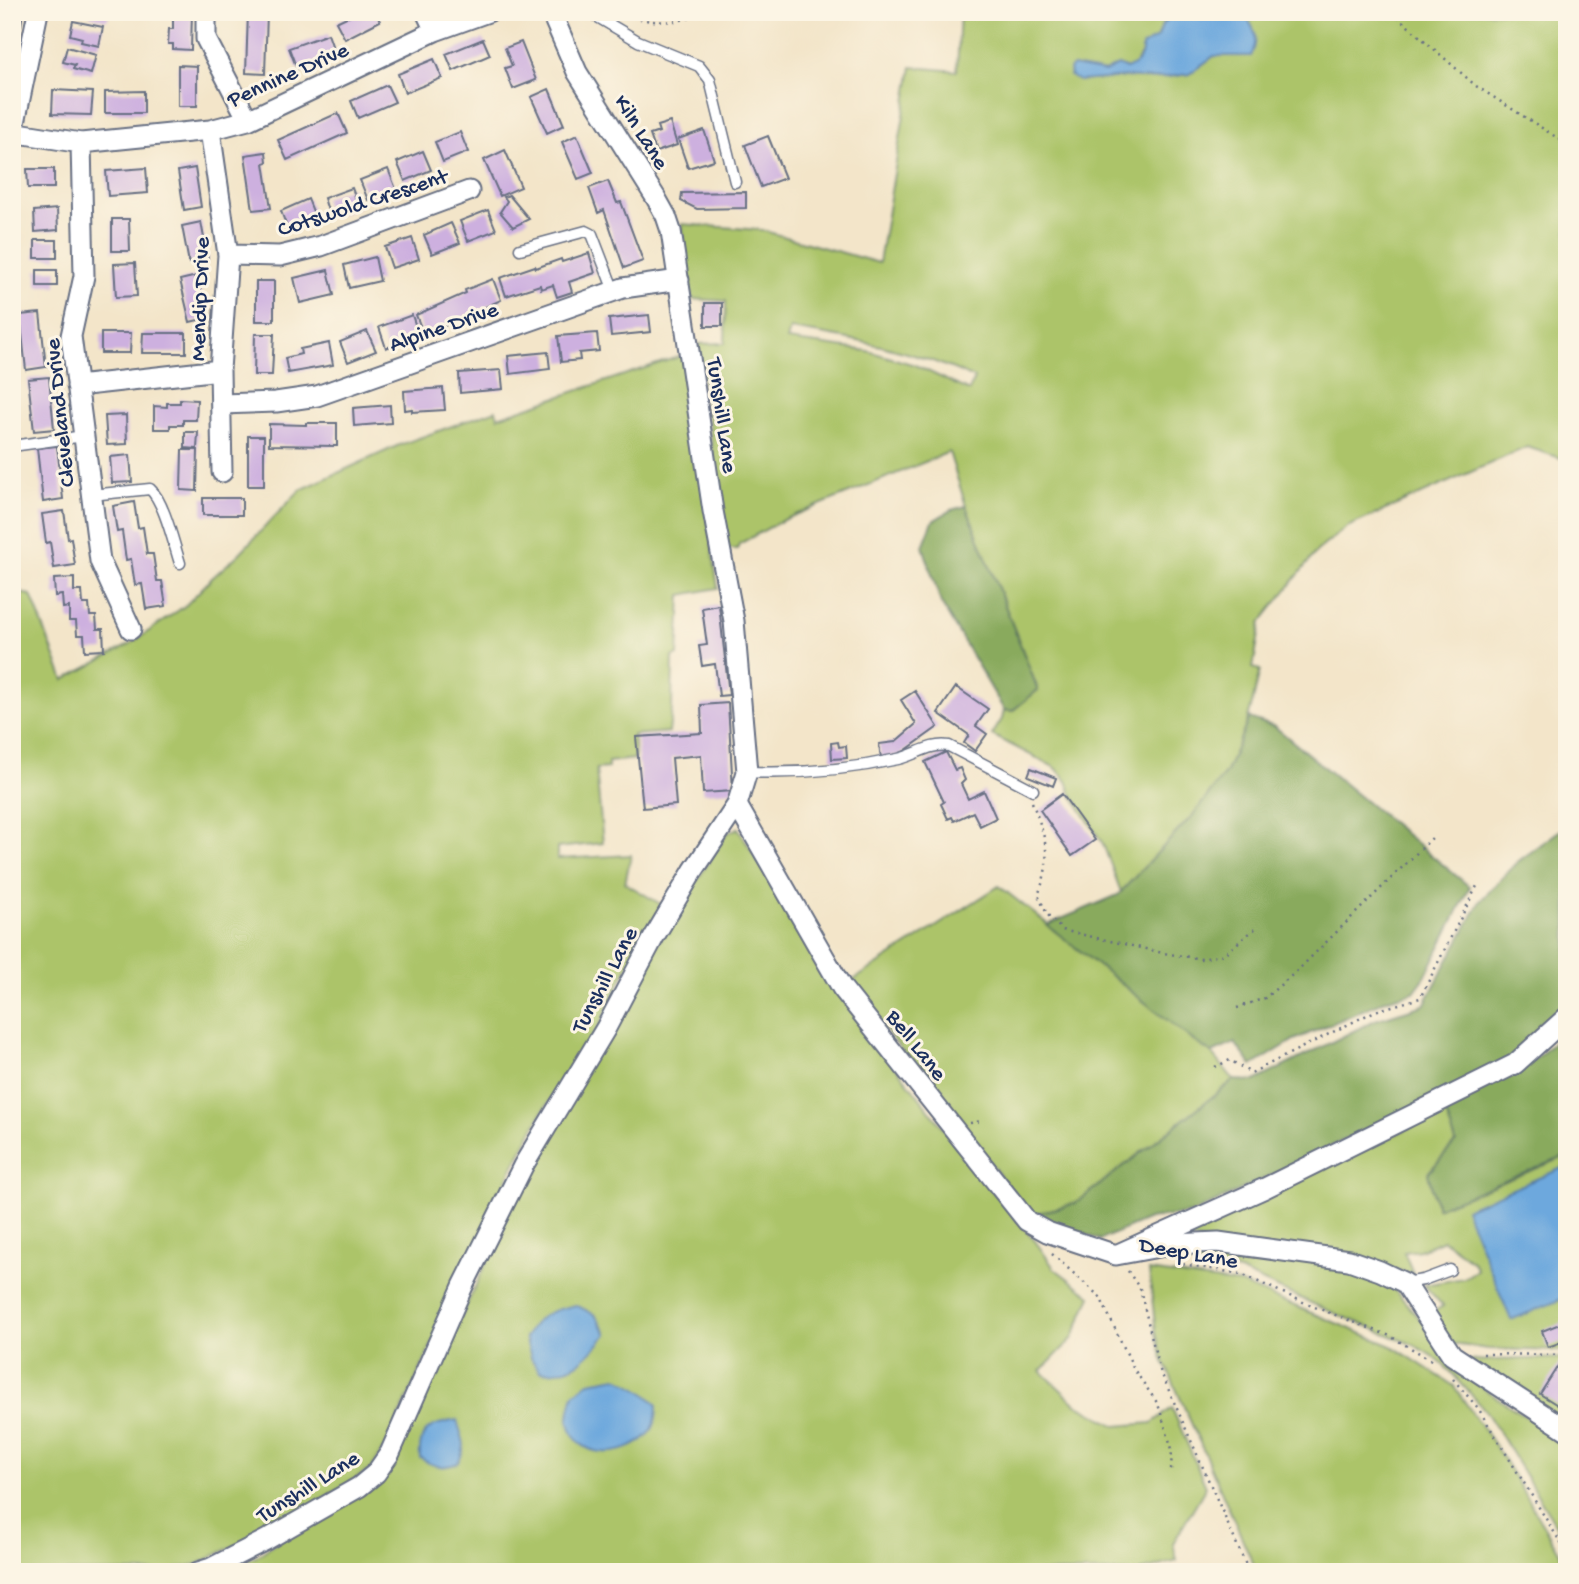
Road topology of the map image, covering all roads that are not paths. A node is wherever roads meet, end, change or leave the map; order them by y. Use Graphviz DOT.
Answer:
graph roads {
  1 [pos="38,12"];
  2 [pos="206,12"];
  3 [pos="426,12"];
  4 [pos="488,12"];
  5 [pos="551,12"];
  6 [pos="589,12"];
  7 [pos="435,31"];
  8 [pos="248,120"];
  9 [pos="210,130"];
  10 [pos="13,132"];
  11 [pos="81,143"];
  12 [pos="735,182"];
  13 [pos="469,191"];
  14 [pos="520,249"];
  15 [pos="228,255"];
  16 [pos="679,280"];
  17 [pos="614,291"];
  18 [pos="220,370"];
  19 [pos="77,387"];
  20 [pos="222,404"];
  21 [pos="84,436"];
  22 [pos="12,446"];
  23 [pos="222,472"];
  24 [pos="91,495"];
  25 [pos="180,563"];
  26 [pos="131,629"];
  27 [pos="747,772"];
  28 [pos="1030,788"];
  29 [pos="737,805"];
  30 [pos="1567,1017"];
  31 [pos="1116,1255"];
  32 [pos="1450,1270"];
  33 [pos="1405,1283"];
  34 [pos="1567,1430"];
  35 [pos="198,1572"];
  1 -- 10 [label="street"];
  2 -- 8 [label="street"];
  3 -- 7 [label="street"];
  4 -- 7 [label="street, Pennine Drive"];
  5 -- 16 [label="street, Kiln Lane"];
  6 -- 12 [label="lane"];
  7 -- 8 [label="street, Pennine Drive"];
  8 -- 9 [label="street, Pennine Drive"];
  9 -- 11 [label="street, Pennine Drive"];
  9 -- 15 [label="street, Mendip Drive"];
  10 -- 11 [label="street, Pennine Drive"];
  11 -- 19 [label="street, Cleveland Drive"];
  13 -- 15 [label="street, Cotswold Crescent"];
  14 -- 17 [label="lane"];
  15 -- 18 [label="street, Mendip Drive"];
  16 -- 17 [label="street, Alpine Drive"];
  16 -- 27 [label="street, Tunshill Lane"];
  17 -- 20 [label="street, Alpine Drive"];
  18 -- 19 [label="street"];
  18 -- 20 [label="street, Mendip Drive"];
  19 -- 21 [label="street, Cleveland Drive"];
  20 -- 23 [label="street, Mendip Drive"];
  21 -- 22 [label="lane"];
  21 -- 24 [label="street, Cleveland Drive"];
  24 -- 25 [label="lane"];
  24 -- 26 [label="street, Cleveland Drive"];
  27 -- 28 [label="lane"];
  27 -- 29 [label="street, Tunshill Lane"];
  29 -- 31 [label="street, Bell Lane"];
  29 -- 35 [label="street, Tunshill Lane"];
  30 -- 31 [label="street"];
  31 -- 33 [label="street"];
  32 -- 33 [label="lane"];
  33 -- 34 [label="street"];
}
